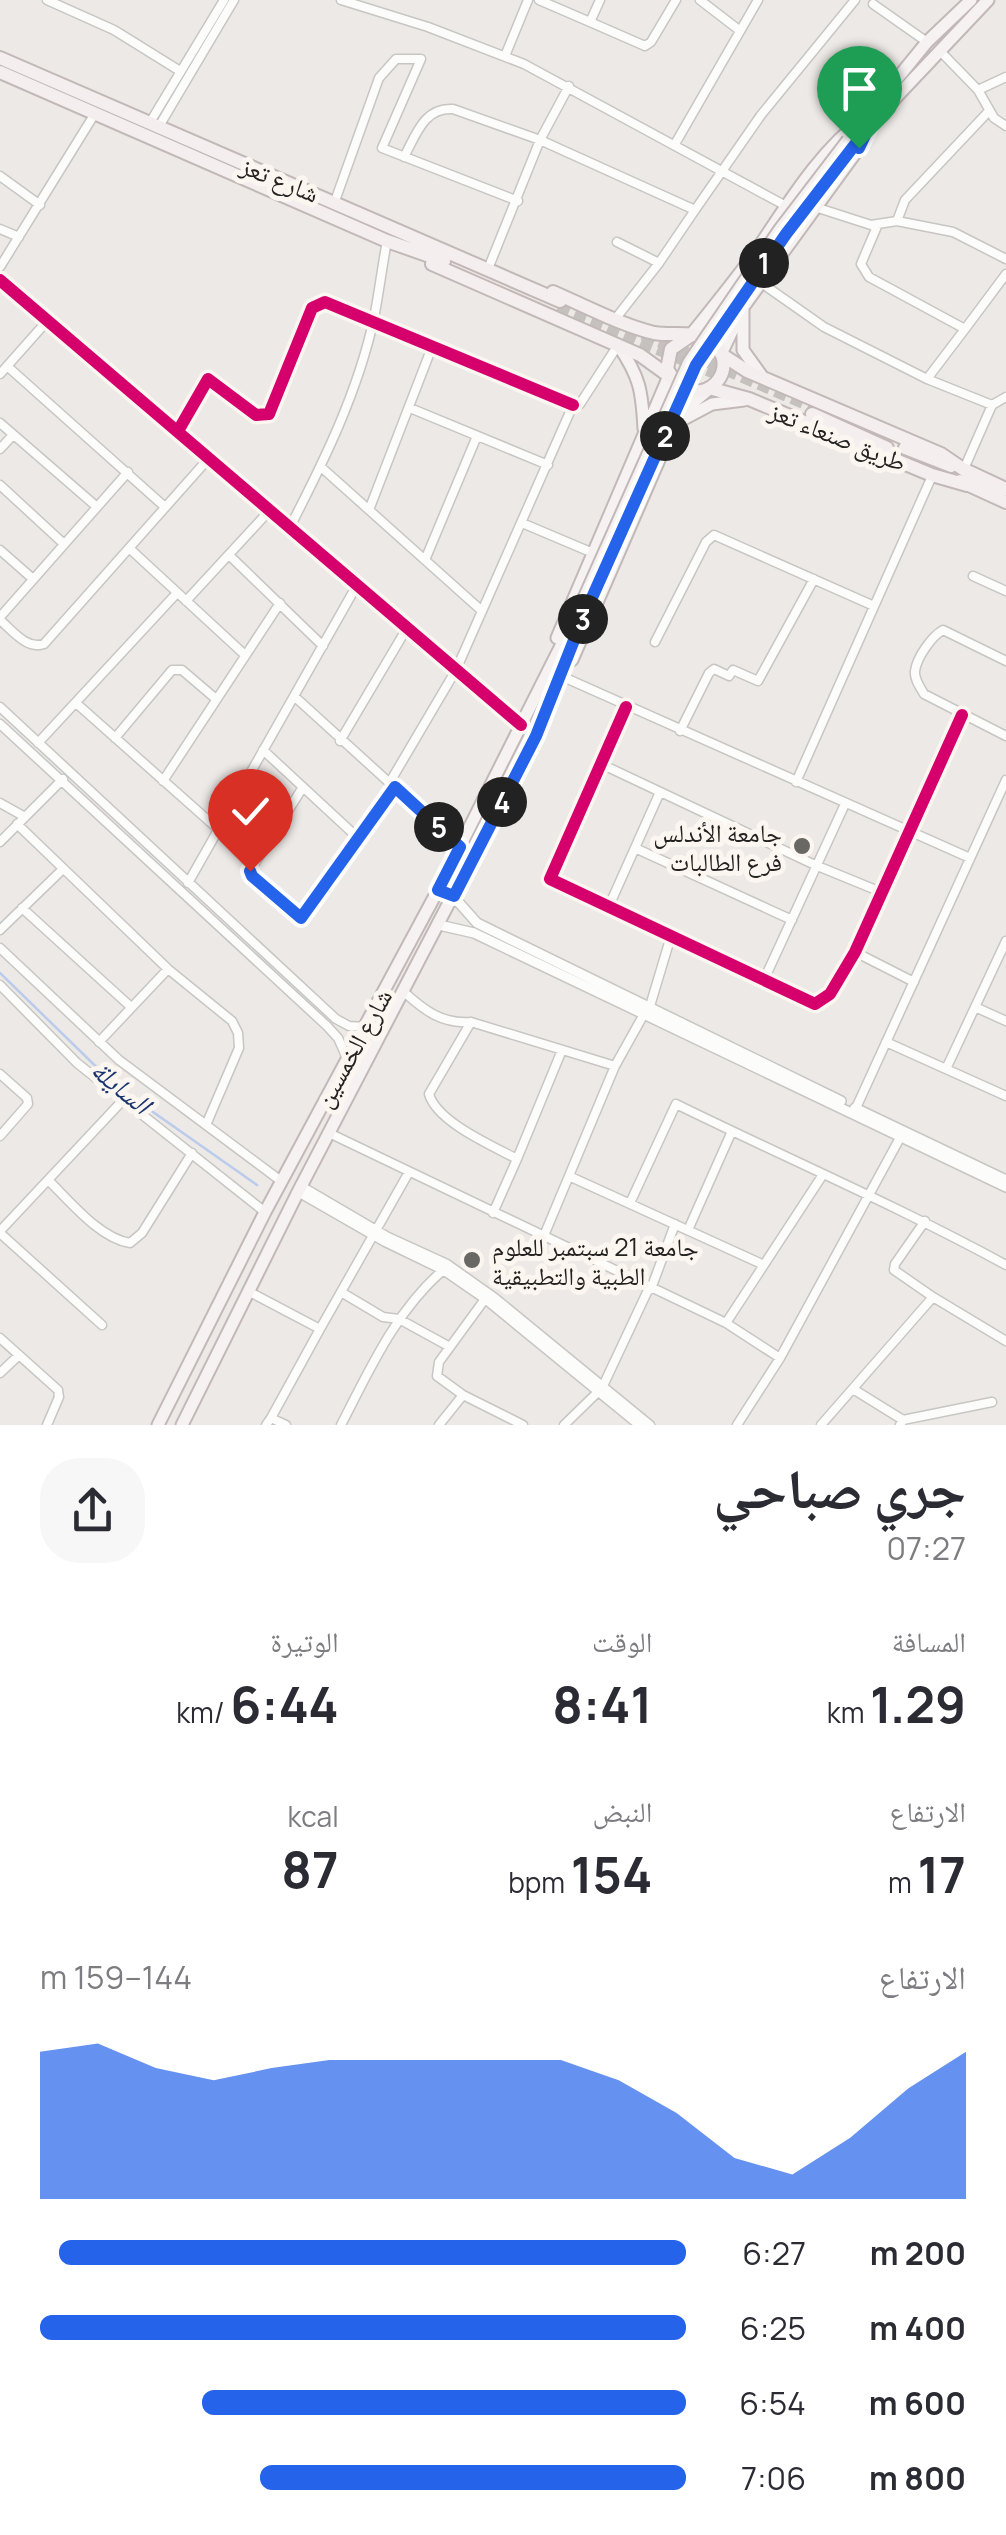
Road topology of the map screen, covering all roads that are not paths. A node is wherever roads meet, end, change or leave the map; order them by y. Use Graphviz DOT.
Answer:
graph roads {
  1 [pos="224,0"];
  2 [pos="234,0"];
  3 [pos="342,0"];
  4 [pos="528,0"];
  5 [pos="539,0"];
  6 [pos="600,0"];
  7 [pos="676,0"];
  8 [pos="700,0"];
  9 [pos="758,0"];
  10 [pos="855,0"];
  11 [pos="972,0"];
  12 [pos="988,0"];
  13 [pos="54,2"];
  14 [pos="871,2"];
  15 [pos="590,22"];
  16 [pos="739,30"];
  17 [pos="927,42"];
  18 [pos="940,51"];
  19 [pos="504,56"];
  20 [pos="0,58"];
  21 [pos="180,71"];
  22 [pos="0,72"];
  23 [pos="1006,77"];
  24 [pos="569,86"];
  25 [pos="978,90"];
  26 [pos="989,112"];
  27 [pos="94,114"];
  28 [pos="867,121"];
  29 [pos="154,126"];
  30 [pos="1006,126"];
  31 [pos="540,140"];
  32 [pos="675,144"];
  33 [pos="404,157"];
  34 [pos="222,162"];
  35 [pos="722,170"];
  36 [pos="0,176"];
  37 [pos="518,200"];
  38 [pos="334,201"];
  39 [pos="40,205"];
  40 [pos="786,206"];
  41 [pos="815,207"];
  42 [pos="695,210"];
  43 [pos="897,221"];
  44 [pos="878,224"];
  45 [pos="0,230"];
  46 [pos="19,237"];
  47 [pos="386,242"];
  48 [pos="618,242"];
  49 [pos="412,244"];
  50 [pos="1006,259"];
  51 [pos="659,263"];
  52 [pos="490,264"];
  53 [pos="0,267"];
  54 [pos="1006,274"];
  55 [pos="0,280"];
  56 [pos="760,282"];
  57 [pos="727,291"];
  58 [pos="559,304"];
  59 [pos="744,306"];
  60 [pos="616,318"];
  61 [pos="48,320"];
  62 [pos="374,320"];
  63 [pos="966,329"];
  64 [pos="651,332"];
  65 [pos="690,336"];
  66 [pos="618,345"];
  67 [pos="432,347"];
  68 [pos="722,354"];
  69 [pos="640,355"];
  70 [pos="7,366"];
  71 [pos="748,371"];
  72 [pos="0,374"];
  73 [pos="670,376"];
  74 [pos="927,379"];
  75 [pos="766,380"];
  76 [pos="710,388"];
  77 [pos="744,398"];
  78 [pos="1006,398"];
  79 [pos="992,405"];
  80 [pos="573,406"];
  81 [pos="410,408"];
  82 [pos="0,423"];
  83 [pos="647,427"];
  84 [pos="672,430"];
  85 [pos="178,431"];
  86 [pos="13,435"];
  87 [pos="476,436"];
  88 [pos="0,449"];
  89 [pos="209,458"];
  90 [pos="548,465"];
  91 [pos="321,467"];
  92 [pos="963,470"];
  93 [pos="128,472"];
  94 [pos="932,475"];
  95 [pos="0,485"];
  96 [pos="968,485"];
  97 [pos="1006,489"];
  98 [pos="1006,502"];
  99 [pos="97,507"];
  100 [pos="166,507"];
  101 [pos="270,510"];
  102 [pos="369,510"];
  103 [pos="522,524"];
  104 [pos="290,527"];
  105 [pos="64,544"];
  106 [pos="129,548"];
  107 [pos="0,550"];
  108 [pos="593,553"];
  109 [pos="229,555"];
  110 [pos="425,560"];
  111 [pos="973,576"];
  112 [pos="33,579"];
  113 [pos="814,579"];
  114 [pos="357,585"];
  115 [pos="1006,591"];
  116 [pos="177,593"];
  117 [pos="186,601"];
  118 [pos="280,603"];
  119 [pos="874,606"];
  120 [pos="482,610"];
  121 [pos="0,618"];
  122 [pos="579,618"];
  123 [pos="407,628"];
  124 [pos="656,642"];
  125 [pos="322,646"];
  126 [pos="245,655"];
  127 [pos="1006,662"];
  128 [pos="456,670"];
  129 [pos="548,670"];
  130 [pos="561,676"];
  131 [pos="294,696"];
  132 [pos="216,698"];
  133 [pos="76,703"];
  134 [pos="0,706"];
  135 [pos="626,707"];
  136 [pos="962,715"];
  137 [pos="0,724"];
  138 [pos="521,725"];
  139 [pos="680,731"];
  140 [pos="1006,736"];
  141 [pos="115,738"];
  142 [pos="340,742"];
  143 [pos="38,743"];
  144 [pos="263,750"];
  145 [pos="602,764"];
  146 [pos="70,772"];
  147 [pos="61,780"];
  148 [pos="1006,780"];
  149 [pos="162,781"];
  150 [pos="796,782"];
  151 [pos="392,784"];
  152 [pos="303,787"];
  153 [pos="660,792"];
  154 [pos="996,801"];
  155 [pos="0,803"];
  156 [pos="845,804"];
  157 [pos="1006,806"];
  158 [pos="25,816"];
  159 [pos="17,824"];
  160 [pos="218,829"];
  161 [pos="907,832"];
  162 [pos="358,838"];
  163 [pos="0,842"];
  164 [pos="460,847"];
  165 [pos="636,848"];
  166 [pos="970,858"];
  167 [pos="815,865"];
  168 [pos="63,868"];
  169 [pos="188,882"];
  170 [pos="438,890"];
  171 [pos="881,892"];
  172 [pos="454,896"];
  173 [pos="609,906"];
  174 [pos="22,908"];
  175 [pos="792,920"];
  176 [pos="439,926"];
  177 [pos="0,930"];
  178 [pos="240,930"];
  179 [pos="671,936"];
  180 [pos="232,939"];
  181 [pos="1005,945"];
  182 [pos="0,948"];
  183 [pos="854,952"];
  184 [pos="168,968"];
  185 [pos="764,982"];
  186 [pos="914,982"];
  187 [pos="0,985"];
  188 [pos="404,992"];
  189 [pos="131,1007"];
  190 [pos="975,1007"];
  191 [pos="647,1010"];
  192 [pos="1006,1020"];
  193 [pos="471,1022"];
  194 [pos="365,1027"];
  195 [pos="687,1029"];
  196 [pos="99,1042"];
  197 [pos="886,1042"];
  198 [pos="562,1050"];
  199 [pos="347,1058"];
  200 [pos="615,1066"];
  201 [pos="946,1068"];
  202 [pos="0,1074"];
  203 [pos="1006,1096"];
  204 [pos="124,1100"];
  205 [pos="856,1108"];
  206 [pos="206,1125"];
  207 [pos="732,1131"];
  208 [pos="903,1132"];
  209 [pos="329,1133"];
  210 [pos="0,1136"];
  211 [pos="192,1153"];
  212 [pos="516,1159"];
  213 [pos="409,1172"];
  214 [pos="822,1176"];
  215 [pos="571,1177"];
  216 [pos="48,1180"];
  217 [pos="282,1181"];
  218 [pos="1006,1184"];
  219 [pos="300,1189"];
  220 [pos="868,1194"];
  221 [pos="630,1203"];
  222 [pos="265,1212"];
  223 [pos="493,1213"];
  224 [pos="926,1221"];
  225 [pos="675,1224"];
  226 [pos="688,1230"];
  227 [pos="373,1231"];
  228 [pos="0,1232"];
  229 [pos="544,1238"];
  230 [pos="764,1265"];
  231 [pos="1006,1265"];
  232 [pos="443,1270"];
  233 [pos="650,1288"];
  234 [pos="248,1291"];
  235 [pos="341,1292"];
  236 [pos="934,1297"];
  237 [pos="485,1299"];
  238 [pos="215,1316"];
  239 [pos="399,1319"];
  240 [pos="726,1323"];
  241 [pos="232,1324"];
  242 [pos="102,1325"];
  243 [pos="320,1329"];
  244 [pos="0,1338"];
  245 [pos="1006,1341"];
  246 [pos="450,1347"];
  247 [pos="18,1356"];
  248 [pos="780,1358"];
  249 [pos="0,1373"];
  250 [pos="854,1389"];
  251 [pos="600,1390"];
  252 [pos="463,1394"];
  253 [pos="992,1402"];
  254 [pos="268,1421"];
  255 [pos="906,1422"];
  256 [pos="47,1425"];
  257 [pos="158,1425"];
  258 [pos="182,1425"];
  259 [pos="286,1425"];
  260 [pos="341,1425"];
  261 [pos="439,1425"];
  262 [pos="523,1425"];
  263 [pos="564,1425"];
  264 [pos="640,1425"];
  265 [pos="650,1425"];
  266 [pos="737,1425"];
  267 [pos="821,1425"];
  1 -- 21 [label="street"];
  2 -- 29 [label="street"];
  3 -- 19 [label="street"];
  4 -- 19 [label="street"];
  5 -- 15 [label="street"];
  6 -- 15 [label="street"];
  7 -- 15 [label="street"];
  8 -- 16 [label="street"];
  9 -- 16 [label="street"];
  10 -- 35 [label="street"];
  11 -- 17 [label="main road, شارع الخمسين"];
  12 -- 18 [label="main road, شارع الخمسين"];
  13 -- 21 [label="street"];
  14 -- 17 [label="street"];
  16 -- 32 [label="street"];
  17 -- 28 [label="main road, شارع الخمسين"];
  18 -- 25 [label="street"];
  18 -- 28 [label="main road, شارع الخمسين"];
  19 -- 24 [label="street"];
  20 -- 29 [label="highway, شارع تعز"];
  21 -- 29 [label="street"];
  22 -- 27 [label="highway, شارع تعز"];
  23 -- 25 [label="street"];
  24 -- 31 [label="street"];
  24 -- 32 [label="street"];
  25 -- 26 [label="street"];
  26 -- 30 [label="street"];
  26 -- 43 [label="street"];
  27 -- 34 [label="highway, شارع تعز"];
  27 -- 39 [label="street"];
  28 -- 40 [label="main road"];
  28 -- 41 [label="main road"];
  28 -- 122 [label="main road, شارع الخمسين, bridge"];
  29 -- 34 [label="highway, شارع تعز"];
  31 -- 33 [label="street"];
  31 -- 37 [label="street"];
  31 -- 42 [label="street"];
  32 -- 35 [label="street"];
  33 -- 37 [label="street"];
  33 -- 38 [label="street"];
  34 -- 38 [label="highway, شارع تعز"];
  34 -- 47 [label="highway, شارع تعز"];
  35 -- 40 [label="street"];
  35 -- 42 [label="street"];
  36 -- 39 [label="street"];
  37 -- 52 [label="street"];
  38 -- 49 [label="highway, شارع تعز"];
  39 -- 46 [label="street"];
  40 -- 57 [label="main road"];
  41 -- 44 [label="street"];
  41 -- 56 [label="main road"];
  42 -- 51 [label="street"];
  43 -- 44 [label="street"];
  43 -- 50 [label="street"];
  44 -- 63 [label="street"];
  45 -- 46 [label="street"];
  46 -- 53 [label="street"];
  47 -- 49 [label="highway, شارع تعز"];
  47 -- 62 [label="street"];
  48 -- 51 [label="street"];
  49 -- 52 [label="highway"];
  49 -- 58 [label="highway, شارع تعز"];
  49 -- 66 [label="highway"];
  51 -- 60 [label="street"];
  52 -- 60 [label="highway"];
  54 -- 63 [label="street"];
  55 -- 61 [label="street"];
  56 -- 59 [label="main road"];
  56 -- 74 [label="street"];
  57 -- 59 [label="main road"];
  57 -- 65 [label="main road"];
  59 -- 68 [label="main road"];
  59 -- 75 [label="main road"];
  60 -- 64 [label="highway"];
  61 -- 70 [label="street"];
  61 -- 85 [label="street"];
  62 -- 67 [label="street"];
  62 -- 85 [label="street"];
  62 -- 91 [label="street"];
  63 -- 74 [label="street"];
  64 -- 65 [label="highway"];
  64 -- 69 [label="highway"];
  65 -- 68 [label="highway"];
  65 -- 73 [label="highway"];
  66 -- 69 [label="highway"];
  66 -- 80 [label="street"];
  66 -- 83 [label="main road"];
  67 -- 80 [label="street"];
  67 -- 81 [label="street"];
  68 -- 71 [label="highway, طريق صنعاء تعز"];
  68 -- 76 [label="highway"];
  69 -- 73 [label="highway"];
  70 -- 72 [label="street"];
  70 -- 93 [label="street"];
  71 -- 75 [label="highway, طريق صنعاء تعز"];
  71 -- 77 [label="highway"];
  73 -- 76 [label="highway"];
  73 -- 83 [label="main road, شارع الخمسين"];
  74 -- 79 [label="street"];
  75 -- 92 [label="highway, طريق صنعاء تعز"];
  76 -- 77 [label="highway, طريق صنعاء تعز"];
  76 -- 84 [label="main road, شارع الخمسين"];
  77 -- 84 [label="main road"];
  77 -- 94 [label="highway, طريق صنعاء تعز"];
  78 -- 79 [label="street"];
  79 -- 92 [label="street"];
  80 -- 90 [label="street"];
  81 -- 87 [label="street"];
  81 -- 102 [label="street"];
  82 -- 86 [label="street"];
  83 -- 84 [label="main road"];
  83 -- 108 [label="main road, شارع الخمسين"];
  84 -- 130 [label="main road, شارع الخمسين"];
  85 -- 89 [label="street"];
  86 -- 88 [label="street"];
  86 -- 99 [label="street"];
  87 -- 90 [label="street"];
  87 -- 110 [label="street"];
  89 -- 100 [label="street"];
  89 -- 101 [label="street"];
  90 -- 103 [label="street"];
  91 -- 102 [label="street"];
  91 -- 104 [label="street"];
  92 -- 96 [label="highway, طريق صنعاء تعز"];
  92 -- 97 [label="highway, طريق صنعاء تعز"];
  93 -- 99 [label="street"];
  93 -- 100 [label="street"];
  94 -- 96 [label="highway, طريق صنعاء تعز"];
  94 -- 119 [label="street"];
  95 -- 105 [label="street"];
  96 -- 98 [label="highway, طريق صنعاء تعز"];
  99 -- 105 [label="street"];
  100 -- 106 [label="street"];
  101 -- 104 [label="street"];
  101 -- 109 [label="street"];
  102 -- 110 [label="street"];
  103 -- 108 [label="street"];
  103 -- 120 [label="street"];
  104 -- 114 [label="street"];
  105 -- 112 [label="street"];
  106 -- 116 [label="street"];
  106 -- 121 [label="street"];
  107 -- 112 [label="street"];
  108 -- 129 [label="main road, شارع الخمسين"];
  109 -- 117 [label="street"];
  109 -- 118 [label="street"];
  110 -- 120 [label="street"];
  111 -- 115 [label="street"];
  112 -- 121 [label="street"];
  113 -- 119 [label="street"];
  113 -- 124 [label="street"];
  113 -- 139 [label="street"];
  114 -- 123 [label="street"];
  114 -- 125 [label="street"];
  116 -- 117 [label="street"];
  116 -- 133 [label="street"];
  117 -- 126 [label="street"];
  118 -- 125 [label="street"];
  118 -- 126 [label="street"];
  119 -- 150 [label="street"];
  120 -- 128 [label="street"];
  122 -- 129 [label="main road, شارع الخمسين"];
  122 -- 130 [label="main road, شارع الخمسين"];
  123 -- 128 [label="street"];
  123 -- 142 [label="street"];
  125 -- 131 [label="street"];
  126 -- 132 [label="street"];
  127 -- 136 [label="street"];
  128 -- 138 [label="street"];
  128 -- 151 [label="street"];
  129 -- 138 [label="main road, شارع الخمسين"];
  130 -- 135 [label="street"];
  130 -- 172 [label="main road, شارع الخمسين"];
  131 -- 142 [label="street"];
  131 -- 144 [label="street"];
  132 -- 141 [label="street"];
  132 -- 149 [label="street"];
  133 -- 141 [label="street"];
  133 -- 143 [label="street"];
  134 -- 143 [label="street"];
  135 -- 139 [label="street"];
  135 -- 145 [label="street"];
  136 -- 140 [label="street"];
  136 -- 161 [label="street"];
  137 -- 147 [label="street"];
  138 -- 164 [label="main road, شارع الخمسين"];
  139 -- 150 [label="street"];
  141 -- 149 [label="street"];
  142 -- 151 [label="street"];
  143 -- 146 [label="street"];
  144 -- 152 [label="street"];
  144 -- 160 [label="street"];
  145 -- 153 [label="street"];
  145 -- 173 [label="street"];
  146 -- 147 [label="street"];
  146 -- 169 [label="street"];
  147 -- 158 [label="street"];
  147 -- 180 [label="street"];
  148 -- 154 [label="street"];
  149 -- 160 [label="street"];
  150 -- 156 [label="street"];
  151 -- 162 [label="street"];
  151 -- 164 [label="street"];
  152 -- 162 [label="street"];
  152 -- 162 [label="street"];
  153 -- 165 [label="street"];
  153 -- 167 [label="street"];
  154 -- 157 [label="street"];
  154 -- 166 [label="street"];
  155 -- 158 [label="street"];
  156 -- 161 [label="street"];
  156 -- 167 [label="street"];
  158 -- 159 [label="street"];
  159 -- 163 [label="street"];
  159 -- 168 [label="street"];
  160 -- 169 [label="street"];
  161 -- 166 [label="street"];
  161 -- 171 [label="street"];
  164 -- 170 [label="main road, شارع الخمسين"];
  165 -- 173 [label="street"];
  165 -- 175 [label="street"];
  166 -- 186 [label="street"];
  167 -- 171 [label="street"];
  167 -- 175 [label="street"];
  168 -- 174 [label="street"];
  168 -- 184 [label="street"];
  169 -- 178 [label="street"];
  170 -- 172 [label="main road"];
  170 -- 194 [label="main road, شارع الخمسين"];
  171 -- 183 [label="street"];
  172 -- 176 [label="main road, شارع الخمسين"];
  172 -- 191 [label="street"];
  173 -- 179 [label="street"];
  174 -- 177 [label="street"];
  174 -- 189 [label="street"];
  175 -- 185 [label="street"];
  176 -- 188 [label="main road, شارع الخمسين"];
  176 -- 191 [label="street"];
  178 -- 180 [label="street"];
  178 -- 194 [label="street"];
  179 -- 185 [label="street"];
  179 -- 191 [label="street"];
  180 -- 199 [label="street"];
  181 -- 190 [label="street"];
  182 -- 196 [label="street"];
  183 -- 185 [label="street"];
  183 -- 186 [label="street"];
  184 -- 189 [label="street"];
  184 -- 206 [label="street"];
  186 -- 197 [label="street"];
  187 -- 204 [label="street"];
  188 -- 193 [label="street"];
  188 -- 209 [label="main road, شارع الخمسين"];
  189 -- 196 [label="street"];
  190 -- 192 [label="street"];
  190 -- 201 [label="street"];
  191 -- 195 [label="street"];
  191 -- 200 [label="street"];
  193 -- 198 [label="street"];
  193 -- 212 [label="street"];
  194 -- 199 [label="main road, شارع الخمسين"];
  195 -- 205 [label="street"];
  195 -- 208 [label="street"];
  196 -- 206 [label="street"];
  197 -- 201 [label="street"];
  197 -- 205 [label="street"];
  198 -- 200 [label="street"];
  198 -- 212 [label="street"];
  199 -- 217 [label="main road, شارع الخمسين"];
  200 -- 215 [label="street"];
  201 -- 203 [label="street"];
  202 -- 210 [label="street"];
  204 -- 211 [label="street"];
  204 -- 216 [label="street"];
  205 -- 208 [label="street"];
  206 -- 217 [label="street"];
  207 -- 214 [label="street"];
  207 -- 221 [label="street"];
  207 -- 226 [label="street"];
  208 -- 218 [label="street"];
  208 -- 220 [label="street"];
  209 -- 213 [label="street"];
  209 -- 219 [label="main road, شارع الخمسين"];
  211 -- 216 [label="street"];
  211 -- 222 [label="street"];
  212 -- 223 [label="street"];
  213 -- 223 [label="street"];
  213 -- 227 [label="street"];
  214 -- 220 [label="street"];
  214 -- 230 [label="street"];
  215 -- 221 [label="street"];
  215 -- 229 [label="street"];
  216 -- 228 [label="street"];
  217 -- 222 [label="main road, شارع الخمسين"];
  219 -- 227 [label="street"];
  219 -- 234 [label="main road, شارع الخمسين"];
  220 -- 224 [label="street"];
  220 -- 248 [label="street"];
  221 -- 225 [label="street"];
  222 -- 238 [label="main road, شارع الخمسين"];
  223 -- 229 [label="street"];
  224 -- 231 [label="street"];
  224 -- 236 [label="street"];
  225 -- 226 [label="street"];
  225 -- 233 [label="street"];
  226 -- 230 [label="street"];
  227 -- 232 [label="street"];
  227 -- 235 [label="street"];
  227 -- 251 [label="street"];
  228 -- 242 [label="street"];
  229 -- 233 [label="street"];
  230 -- 240 [label="street"];
  232 -- 237 [label="street"];
  232 -- 239 [label="street"];
  233 -- 240 [label="street"];
  233 -- 251 [label="street"];
  234 -- 241 [label="main road, شارع الخمسين"];
  234 -- 243 [label="street"];
  235 -- 239 [label="street"];
  235 -- 243 [label="street"];
  236 -- 245 [label="street"];
  236 -- 250 [label="street"];
  237 -- 246 [label="street"];
  237 -- 251 [label="street"];
  238 -- 241 [label="main road"];
  238 -- 257 [label="main road, شارع الخمسين"];
  239 -- 246 [label="street"];
  239 -- 260 [label="street"];
  240 -- 248 [label="street"];
  241 -- 258 [label="main road, شارع الخمسين"];
  243 -- 254 [label="street"];
  244 -- 247 [label="street"];
  246 -- 252 [label="street"];
  247 -- 249 [label="street"];
  247 -- 256 [label="street"];
  248 -- 266 [label="street"];
  250 -- 255 [label="street"];
  250 -- 267 [label="street"];
  251 -- 263 [label="street"];
  251 -- 264 [label="street"];
  251 -- 265 [label="street"];
  252 -- 261 [label="street"];
  252 -- 262 [label="street"];
  253 -- 255 [label="street"];
  254 -- 259 [label="street"];
}
